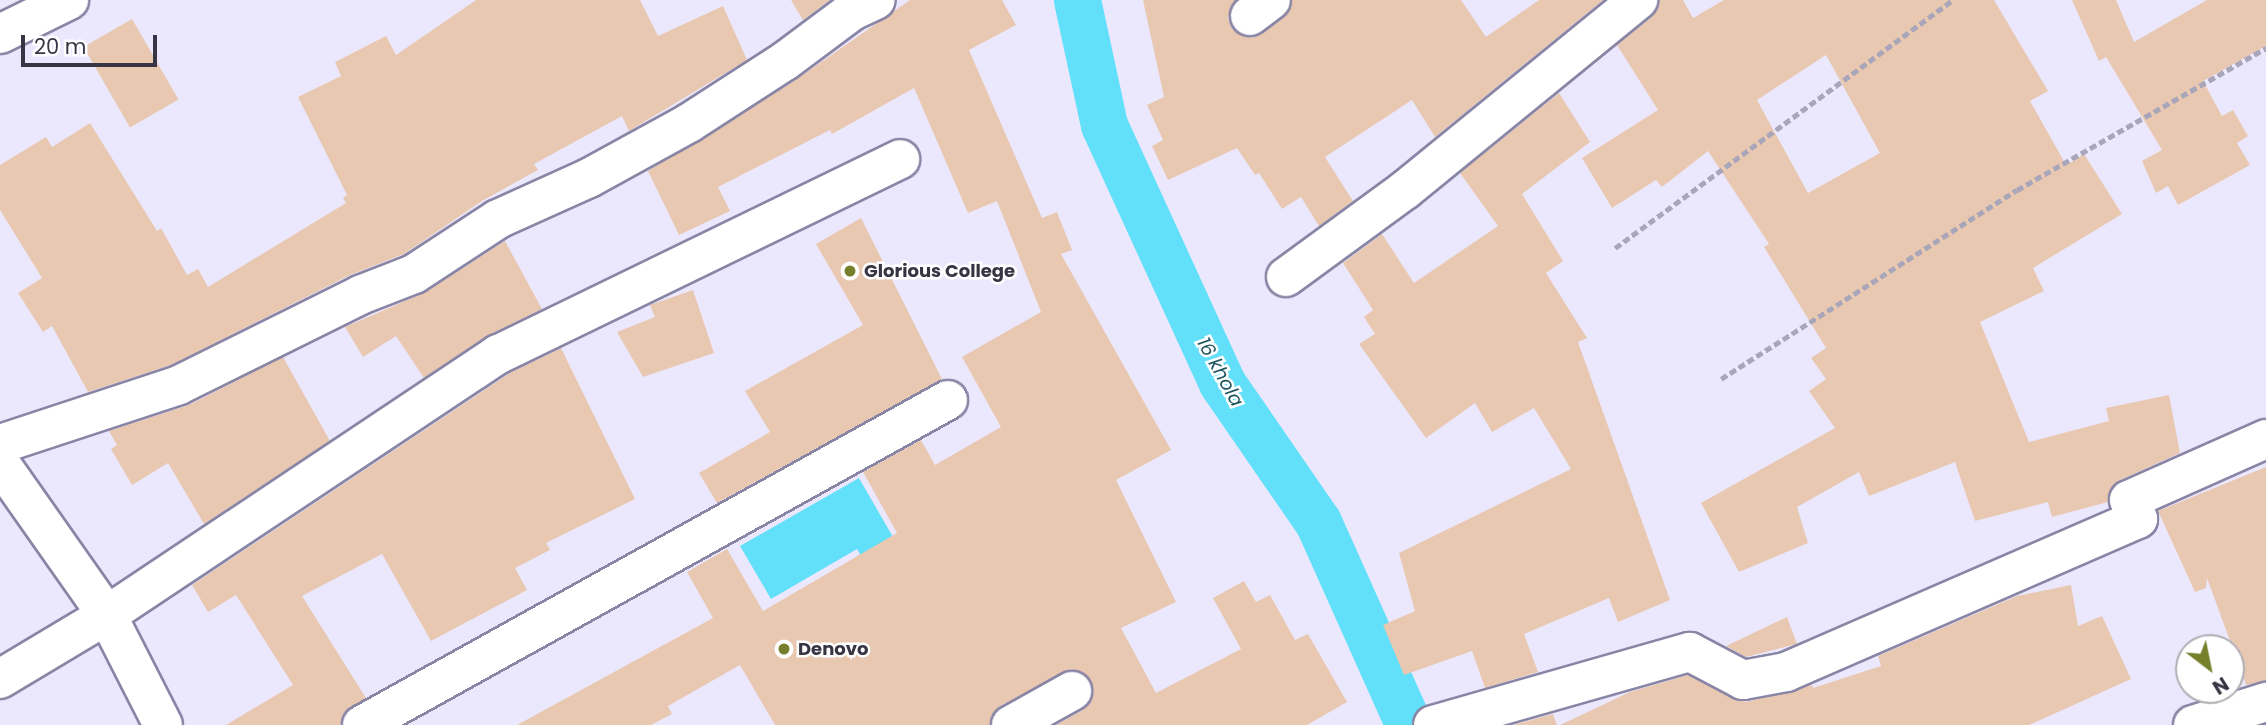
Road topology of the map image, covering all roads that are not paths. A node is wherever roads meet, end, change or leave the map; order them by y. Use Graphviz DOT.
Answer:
graph roads {
  1 [pos="69,0"];
  2 [pos="876,0"];
  3 [pos="1639,0"];
  4 [pos="0,34"];
  5 [pos="900,159"];
  6 [pos="1286,276"];
  7 [pos="948,400"];
  8 [pos="2266,439"];
  9 [pos="0,444"];
  10 [pos="0,463"];
  11 [pos="107,615"];
  12 [pos="0,679"];
  13 [pos="1072,691"];
  14 [pos="2266,702"];
  15 [pos="163,725"];
  16 [pos="362,725"];
  17 [pos="1011,725"];
  18 [pos="1433,725"];
  19 [pos="2193,725"];
  1 -- 4 [label="street"];
  2 -- 9 [label="street"];
  3 -- 6 [label="street"];
  5 -- 11 [label="street"];
  7 -- 16 [label="street"];
  8 -- 18 [label="street"];
  10 -- 11 [label="street"];
  11 -- 12 [label="street"];
  11 -- 15 [label="street"];
  13 -- 17 [label="street"];
  14 -- 19 [label="street"];
}
